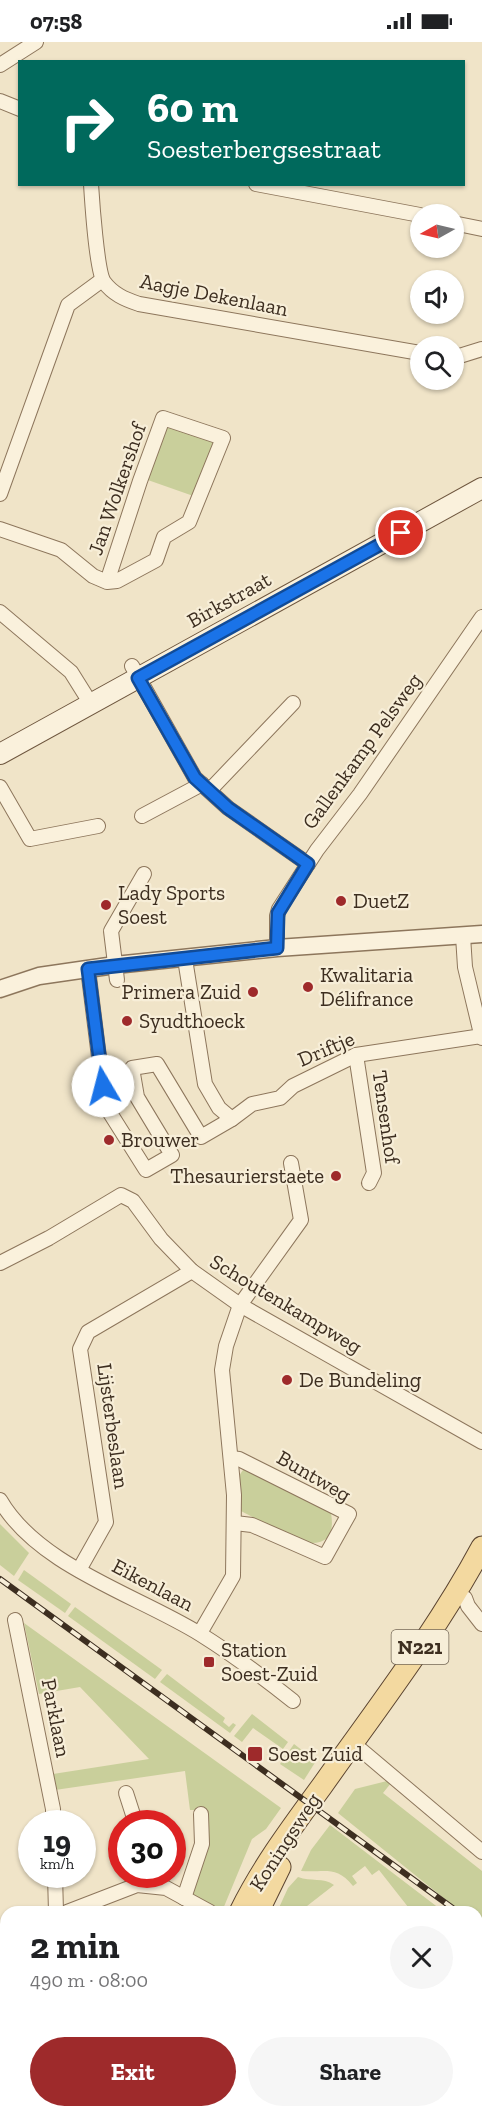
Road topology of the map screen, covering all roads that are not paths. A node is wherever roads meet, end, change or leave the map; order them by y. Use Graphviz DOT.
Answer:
graph roads {
  1 [pos="36,42"];
  2 [pos="0,65"];
  3 [pos="0,101"];
  4 [pos="18,108"];
  5 [pos="92,186"];
  6 [pos="267,186"];
  7 [pos="410,213"];
  8 [pos="464,226"];
  9 [pos="482,230"];
  10 [pos="102,280"];
  11 [pos="482,349"];
  12 [pos="410,351"];
  13 [pos="464,355"];
  14 [pos="482,488"];
  15 [pos="0,494"];
  16 [pos="0,529"];
  17 [pos="107,582"];
  18 [pos="0,612"];
  19 [pos="482,617"];
  20 [pos="135,672"];
  21 [pos="293,703"];
  22 [pos="91,704"];
  23 [pos="0,754"];
  24 [pos="0,787"];
  25 [pos="206,787"];
  26 [pos="142,816"];
  27 [pos="98,826"];
  28 [pos="308,864"];
  29 [pos="144,874"];
  30 [pos="482,934"];
  31 [pos="462,936"];
  32 [pos="277,948"];
  33 [pos="185,959"];
  34 [pos="88,969"];
  35 [pos="116,972"];
  36 [pos="0,989"];
  37 [pos="482,1037"];
  38 [pos="356,1055"];
  39 [pos="232,1119"];
  40 [pos="291,1163"];
  41 [pos="369,1184"];
  42 [pos="0,1263"];
  43 [pos="192,1271"];
  44 [pos="240,1305"];
  45 [pos="482,1442"];
  46 [pos="231,1458"];
  47 [pos="0,1500"];
  48 [pos="235,1523"];
  49 [pos="482,1547"];
  50 [pos="79,1570"];
  51 [pos="482,1570"];
  52 [pos="465,1598"];
  53 [pos="15,1620"];
  54 [pos="482,1624"];
  55 [pos="200,1634"];
  56 [pos="293,1701"];
  57 [pos="356,1746"];
  58 [pos="126,1793"];
  59 [pos="53,1810"];
  60 [pos="131,1810"];
  61 [pos="201,1814"];
  62 [pos="482,1852"];
  63 [pos="55,1888"];
  64 [pos="119,1888"];
  65 [pos="166,1888"];
  66 [pos="183,1898"];
  67 [pos="56,1906"];
  68 [pos="80,1906"];
  69 [pos="198,1906"];
  70 [pos="243,1906"];
  71 [pos="261,1906"];
  1 -- 2 [label="street"];
  3 -- 4 [label="street"];
  5 -- 10 [label="street"];
  6 -- 7 [label="street"];
  8 -- 9 [label="street"];
  10 -- 12 [label="street, Aagje Dekenlaan"];
  10 -- 15 [label="street"];
  11 -- 13 [label="street"];
  14 -- 20 [label="main road, Birkstraat"];
  16 -- 17 [label="street, Jan Wolkershof"];
  17 -- 17 [label="street, Jan Wolkershof"];
  18 -- 22 [label="street"];
  19 -- 28 [label="street, Gallenkamp Pelsweg"];
  20 -- 22 [label="main road, Birkstraat"];
  20 -- 25 [label="street"];
  21 -- 25 [label="street"];
  22 -- 23 [label="main road, Birkstraat"];
  24 -- 27 [label="street"];
  25 -- 26 [label="street"];
  25 -- 28 [label="street"];
  28 -- 32 [label="street, Gallenkamp Pelsweg"];
  29 -- 35 [label="street"];
  30 -- 31 [label="street"];
  31 -- 32 [label="street"];
  31 -- 37 [label="street"];
  32 -- 33 [label="street"];
  33 -- 35 [label="street"];
  33 -- 39 [label="street"];
  34 -- 35 [label="street"];
  34 -- 36 [label="street"];
  34 -- 39 [label="street, Driftje"];
  37 -- 38 [label="street, Driftje"];
  38 -- 39 [label="street, Driftje"];
  38 -- 41 [label="street, Tensenhof"];
  40 -- 44 [label="street"];
  42 -- 43 [label="street, Schoutenkampweg"];
  43 -- 44 [label="street, Schoutenkampweg"];
  43 -- 50 [label="street, Lijsterbeslaan"];
  44 -- 45 [label="street, Schoutenkampweg"];
  44 -- 46 [label="street"];
  46 -- 48 [label="street"];
  46 -- 48 [label="street, Buntweg"];
  47 -- 50 [label="street, Eikenlaan"];
  48 -- 55 [label="street"];
  49 -- 57 [label="main road, N221"];
  50 -- 55 [label="street, Eikenlaan"];
  51 -- 52 [label="main road, N221"];
  52 -- 54 [label="street"];
  52 -- 57 [label="main road, N221"];
  53 -- 59 [label="street, Parklaan"];
  55 -- 56 [label="street, Eikenlaan"];
  57 -- 62 [label="street"];
  57 -- 70 [label="main road, Koningsweg / N221"];
  57 -- 71 [label="main road, Koningsweg / N221"];
  58 -- 60 [label="street"];
  61 -- 66 [label="street"];
  63 -- 67 [label="street"];
  64 -- 68 [label="street"];
  65 -- 66 [label="street"];
  66 -- 69 [label="street"];
}
